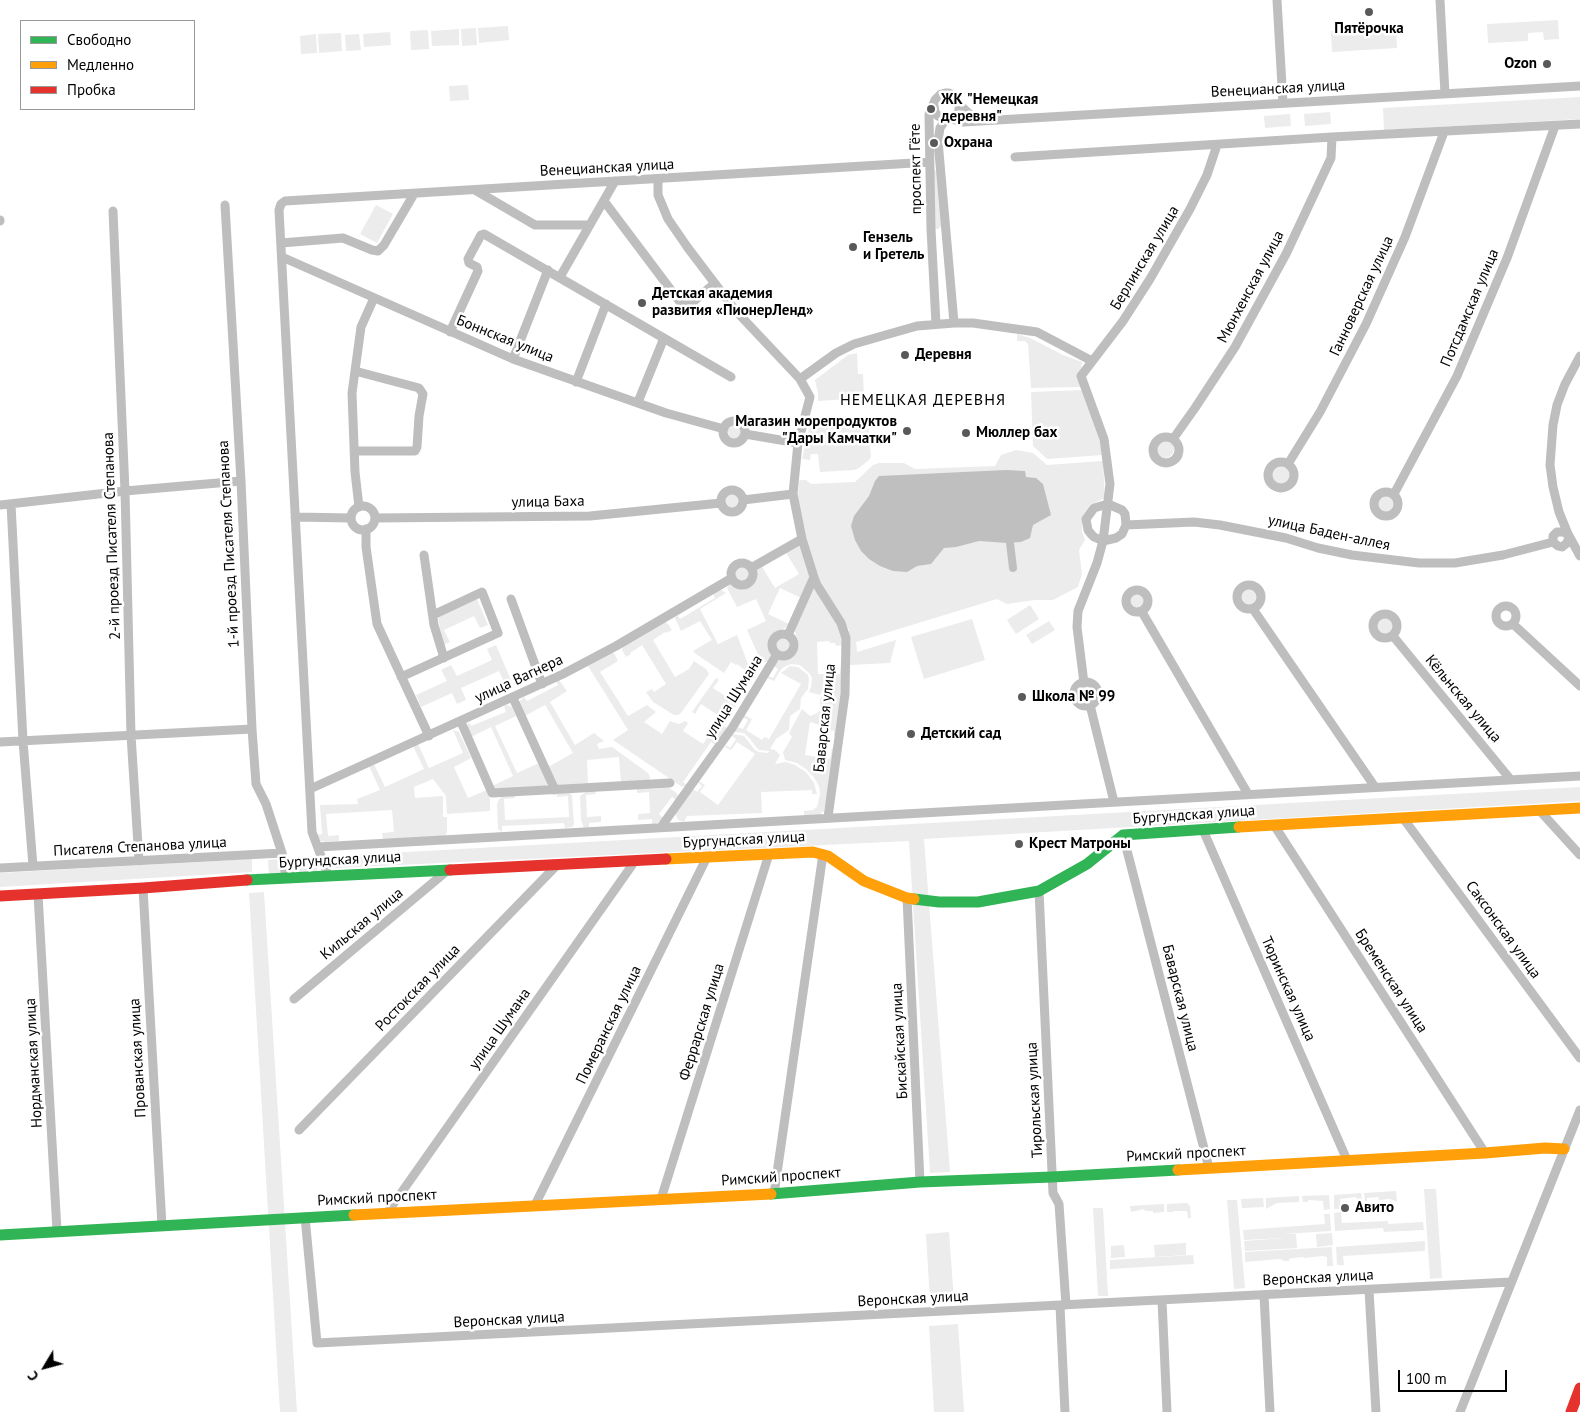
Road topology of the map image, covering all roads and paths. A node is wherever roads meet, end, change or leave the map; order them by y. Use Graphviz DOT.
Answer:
graph roads {
  1 [pos="1277,0"];
  2 [pos="1440,0"];
  3 [pos="1580,86"];
  4 [pos="1445,94"];
  5 [pos="1284,103"];
  6 [pos="934,104"];
  7 [pos="960,105"];
  8 [pos="946,118"];
  9 [pos="977,121"];
  10 [pos="1580,124"];
  11 [pos="1555,126"];
  12 [pos="1444,132"];
  13 [pos="1332,137"];
  14 [pos="1217,145"];
  15 [pos="1015,157"];
  16 [pos="930,162"];
  17 [pos="658,179"];
  18 [pos="615,182"];
  19 [pos="474,190"];
  20 [pos="414,194"];
  21 [pos="604,201"];
  22 [pos="225,205"];
  23 [pos="112,211"];
  24 [pos="590,225"];
  25 [pos="281,243"];
  26 [pos="282,257"];
  27 [pos="548,270"];
  28 [pos="560,277"];
  29 [pos="714,284"];
  30 [pos="374,298"];
  31 [pos="606,304"];
  32 [pos="954,323"];
  33 [pos="936,324"];
  34 [pos="450,332"];
  35 [pos="664,338"];
  36 [pos="1580,356"];
  37 [pos="513,359"];
  38 [pos="1092,361"];
  39 [pos="355,371"];
  40 [pos="731,377"];
  41 [pos="800,379"];
  42 [pos="576,382"];
  43 [pos="638,402"];
  44 [pos="724,429"];
  45 [pos="745,434"];
  46 [pos="1173,439"];
  47 [pos="798,442"];
  48 [pos="354,451"];
  49 [pos="1288,464"];
  50 [pos="240,481"];
  51 [pos="125,491"];
  52 [pos="793,494"];
  53 [pos="1394,494"];
  54 [pos="743,500"];
  55 [pos="11,504"];
  56 [pos="722,504"];
  57 [pos="1108,504"];
  58 [pos="0,505"];
  59 [pos="359,507"];
  60 [pos="295,518"];
  61 [pos="351,518"];
  62 [pos="375,518"];
  63 [pos="1126,525"];
  64 [pos="366,529"];
  65 [pos="1569,535"];
  66 [pos="802,539"];
  67 [pos="1103,541"];
  68 [pos="424,555"];
  69 [pos="1580,556"];
  70 [pos="750,568"];
  71 [pos="814,577"];
  72 [pos="732,578"];
  73 [pos="511,599"];
  74 [pos="1253,609"];
  75 [pos="1142,612"];
  76 [pos="433,615"];
  77 [pos="1513,624"];
  78 [pos="788,635"];
  79 [pos="1393,636"];
  80 [pos="777,654"];
  81 [pos="444,658"];
  82 [pos="401,678"];
  83 [pos="1084,683"];
  84 [pos="542,684"];
  85 [pos="1580,686"];
  86 [pos="512,698"];
  87 [pos="1090,705"];
  88 [pos="461,722"];
  89 [pos="252,729"];
  90 [pos="131,735"];
  91 [pos="429,736"];
  92 [pos="23,741"];
  93 [pos="0,742"];
  94 [pos="1580,776"];
  95 [pos="1512,780"];
  96 [pos="670,784"];
  97 [pos="1376,787"];
  98 [pos="310,789"];
  99 [pos="555,790"];
  100 [pos="1248,794"];
  101 [pos="1114,802"];
  102 [pos="1580,808"];
  103 [pos="1540,810"];
  104 [pos="828,817"];
  105 [pos="1403,818"];
  106 [pos="1274,825"];
  107 [pos="661,827"];
  108 [pos="1204,830"];
  109 [pos="1123,835"];
  110 [pos="318,847"];
  111 [pos="282,853"];
  112 [pos="769,854"];
  113 [pos="823,854"];
  114 [pos="1580,855"];
  115 [pos="707,857"];
  116 [pos="139,861"];
  117 [pos="635,861"];
  118 [pos="33,866"];
  119 [pos="556,866"];
  120 [pos="0,868"];
  121 [pos="448,870"];
  122 [pos="328,875"];
  123 [pos="286,877"];
  124 [pos="143,888"];
  125 [pos="1039,891"];
  126 [pos="38,894"];
  127 [pos="0,896"];
  128 [pos="908,898"];
  129 [pos="294,999"];
  130 [pos="1580,1058"];
  131 [pos="1580,1110"];
  132 [pos="299,1130"];
  133 [pos="1564,1149"];
  134 [pos="1485,1153"];
  135 [pos="1347,1160"];
  136 [pos="1209,1168"];
  137 [pos="1052,1177"];
  138 [pos="920,1182"];
  139 [pos="774,1194"];
  140 [pos="661,1199"];
  141 [pos="535,1205"];
  142 [pos="387,1213"];
  143 [pos="305,1216"];
  144 [pos="162,1226"];
  145 [pos="56,1231"];
  146 [pos="0,1235"];
  147 [pos="1511,1282"];
  148 [pos="1369,1290"];
  149 [pos="1264,1295"];
  150 [pos="1162,1300"];
  151 [pos="1063,1305"];
  152 [pos="1580,1388"];
  153 [pos="1065,1412"];
  154 [pos="1167,1412"];
  155 [pos="1270,1412"];
  156 [pos="1376,1412"];
  157 [pos="1460,1412"];
  158 [pos="1571,1412"];
  1 -- 5 [label="street"];
  2 -- 4 [label="street"];
  3 -- 4 [label="street, Венецианская улица"];
  4 -- 5 [label="street, Венецианская улица"];
  5 -- 9 [label="street, Венецианская улица"];
  6 -- 7 [label="street"];
  6 -- 8 [label="street"];
  6 -- 16 [label="street, проспект Гёте"];
  7 -- 8 [label="street"];
  7 -- 9 [label="street"];
  8 -- 9 [label="street, Венецианская улица"];
  8 -- 32 [label="street, проспект Гёте"];
  10 -- 11 [label="street"];
  11 -- 12 [label="street"];
  11 -- 53 [label="street, Потсдамская улица"];
  12 -- 13 [label="street"];
  12 -- 49 [label="street, Ганноверская улица"];
  13 -- 14 [label="street"];
  13 -- 46 [label="street, Мюнхенская улица"];
  14 -- 15 [label="street"];
  14 -- 38 [label="street, Берлинская улица"];
  16 -- 17 [label="street, Венецианская улица"];
  16 -- 33 [label="street, проспект Гёте"];
  17 -- 18 [label="street, Венецианская улица"];
  17 -- 29 [label="street"];
  18 -- 19 [label="street, Венецианская улица"];
  18 -- 21 [label="street"];
  19 -- 20 [label="street, Венецианская улица"];
  19 -- 24 [label="street"];
  20 -- 25 [label="street"];
  20 -- 25 [label="street, Венецианская улица"];
  21 -- 24 [label="street"];
  21 -- 29 [label="street"];
  22 -- 50 [label="street, 1-й проезд Писателя Степанова"];
  23 -- 51 [label="street, 2-й проезд Писателя Степанова"];
  24 -- 28 [label="street"];
  25 -- 26 [label="street"];
  26 -- 30 [label="street, Боннская улица"];
  26 -- 60 [label="street"];
  27 -- 28 [label="street"];
  27 -- 34 [label="street"];
  27 -- 37 [label="street"];
  28 -- 31 [label="street"];
  29 -- 41 [label="street"];
  30 -- 34 [label="street, Боннская улица"];
  30 -- 39 [label="street"];
  31 -- 35 [label="street"];
  31 -- 42 [label="street"];
  32 -- 33 [label="street"];
  32 -- 38 [label="street"];
  33 -- 41 [label="street"];
  34 -- 37 [label="street, Боннская улица"];
  35 -- 40 [label="street"];
  35 -- 43 [label="street"];
  36 -- 65 [label="street"];
  37 -- 42 [label="street, Боннская улица"];
  38 -- 57 [label="street, Берлинская улица"];
  39 -- 48 [label="street"];
  39 -- 48 [label="street"];
  41 -- 47 [label="street, Баварская улица"];
  42 -- 43 [label="street, Боннская улица"];
  43 -- 44 [label="street, Боннская улица"];
  44 -- 45 [label="street"];
  44 -- 45 [label="street"];
  45 -- 47 [label="street"];
  47 -- 52 [label="street, Баварская улица"];
  48 -- 59 [label="street"];
  50 -- 51 [label="street"];
  50 -- 89 [label="street, 1-й проезд Писателя Степанова"];
  51 -- 55 [label="street"];
  51 -- 90 [label="street, 2-й проезд Писателя Степанова"];
  52 -- 54 [label="street"];
  52 -- 66 [label="street, Баварская улица"];
  54 -- 56 [label="street"];
  54 -- 56 [label="street"];
  55 -- 58 [label="street"];
  55 -- 92 [label="street"];
  56 -- 62 [label="street, улица Баха"];
  57 -- 63 [label="street"];
  57 -- 67 [label="street"];
  57 -- 67 [label="street"];
  59 -- 61 [label="street"];
  59 -- 62 [label="street"];
  60 -- 61 [label="street"];
  60 -- 98 [label="street"];
  61 -- 64 [label="street"];
  62 -- 64 [label="street"];
  63 -- 65 [label="street, улица Баден-аллея"];
  63 -- 67 [label="street"];
  64 -- 82 [label="street"];
  65 -- 69 [label="street"];
  66 -- 70 [label="street"];
  66 -- 71 [label="street, Баварская улица"];
  67 -- 83 [label="street"];
  68 -- 76 [label="street"];
  70 -- 72 [label="street"];
  70 -- 72 [label="street"];
  71 -- 78 [label="street"];
  71 -- 104 [label="street, Баварская улица"];
  72 -- 84 [label="street, улица Вагнера"];
  73 -- 84 [label="street"];
  74 -- 97 [label="street"];
  75 -- 100 [label="street"];
  76 -- 81 [label="street"];
  76 -- 81 [label="street"];
  77 -- 85 [label="street"];
  78 -- 80 [label="street"];
  78 -- 80 [label="street"];
  79 -- 95 [label="street, Кёльнская улица"];
  80 -- 107 [label="street, улица Шумана"];
  81 -- 82 [label="street"];
  82 -- 91 [label="street"];
  83 -- 87 [label="street"];
  83 -- 87 [label="street"];
  84 -- 86 [label="street, улица Вагнера"];
  86 -- 88 [label="street, улица Вагнера"];
  86 -- 99 [label="street"];
  87 -- 101 [label="street"];
  88 -- 91 [label="street, улица Вагнера"];
  88 -- 99 [label="street"];
  89 -- 90 [label="street"];
  89 -- 111 [label="street, 1-й проезд Писателя Степанова"];
  90 -- 92 [label="street"];
  90 -- 116 [label="street, 2-й проезд Писателя Степанова"];
  91 -- 98 [label="street, улица Вагнера"];
  92 -- 93 [label="street"];
  92 -- 118 [label="street"];
  94 -- 95 [label="street, Бургундская улица"];
  95 -- 97 [label="street, Бургундская улица"];
  96 -- 99 [label="street"];
  97 -- 100 [label="street, Бургундская улица"];
  98 -- 110 [label="street"];
  100 -- 101 [label="street, Бургундская улица"];
  101 -- 104 [label="street, Бургундская улица"];
  102 -- 103 [label="street, Бургундская улица"];
  103 -- 105 [label="street, Бургундская улица"];
  103 -- 114 [label="street"];
  104 -- 107 [label="street, Бургундская улица"];
  105 -- 106 [label="street, Бургундская улица"];
  105 -- 130 [label="street, Саксонская улица"];
  106 -- 108 [label="street, Бургундская улица"];
  106 -- 134 [label="street, Бременская улица"];
  107 -- 110 [label="street, Бургундская улица"];
  108 -- 109 [label="street, Бургундская улица"];
  108 -- 135 [label="street, Тюринская улица"];
  109 -- 125 [label="street, Бургундская улица"];
  109 -- 136 [label="street, Баварская улица"];
  110 -- 122 [label="street"];
  111 -- 116 [label="street, Писателя Степанова улица"];
  111 -- 123 [label="street, 1-й проезд Писателя Степанова"];
  112 -- 113 [label="street, Бургундская улица"];
  112 -- 115 [label="street, Бургундская улица"];
  112 -- 140 [label="street, Феррарская улица"];
  113 -- 128 [label="street, Бургундская улица"];
  113 -- 139 [label="street"];
  115 -- 117 [label="street, Бургундская улица"];
  115 -- 141 [label="street, Померанская улица"];
  116 -- 118 [label="street, Писателя Степанова улица"];
  117 -- 119 [label="street, Бургундская улица"];
  117 -- 142 [label="street, улица Шумана"];
  118 -- 120 [label="street, Писателя Степанова улица"];
  119 -- 121 [label="street, Бургундская улица"];
  119 -- 132 [label="street, Ростокская улица"];
  121 -- 122 [label="street, Бургундская улица"];
  121 -- 129 [label="street, Кильская улица"];
  122 -- 123 [label="street, Бургундская улица"];
  123 -- 124 [label="street, Бургундская улица"];
  124 -- 126 [label="street, Бургундская улица"];
  124 -- 144 [label="street, Прованская улица"];
  125 -- 128 [label="street, Бургундская улица"];
  125 -- 137 [label="street, Тирольская улица"];
  126 -- 127 [label="street, Бургундская улица"];
  126 -- 145 [label="street, Нордманская улица"];
  128 -- 138 [label="street, Бискайская улица"];
  131 -- 133 [label="street"];
  133 -- 134 [label="street, Римский проспект"];
  133 -- 147 [label="street"];
  134 -- 135 [label="street, Римский проспект"];
  135 -- 136 [label="street, Римский проспект"];
  136 -- 137 [label="street, Римский проспект"];
  137 -- 138 [label="street, Римский проспект"];
  137 -- 151 [label="street, Тирольская улица"];
  138 -- 139 [label="street, Римский проспект"];
  139 -- 140 [label="street, Римский проспект"];
  140 -- 141 [label="street, Римский проспект"];
  141 -- 142 [label="street, Римский проспект"];
  142 -- 143 [label="street, Римский проспект"];
  143 -- 144 [label="street, Римский проспект"];
  143 -- 151 [label="street, Веронская улица"];
  144 -- 145 [label="street, Римский проспект"];
  145 -- 146 [label="street, Римский проспект"];
  147 -- 148 [label="street, Веронская улица"];
  147 -- 157 [label="street"];
  148 -- 149 [label="street, Веронская улица"];
  148 -- 156 [label="street"];
  149 -- 150 [label="street, Веронская улица"];
  149 -- 155 [label="street"];
  150 -- 151 [label="street, Веронская улица"];
  150 -- 154 [label="street"];
  151 -- 153 [label="street, Тирольская улица"];
  152 -- 158 [label="street"];
}
